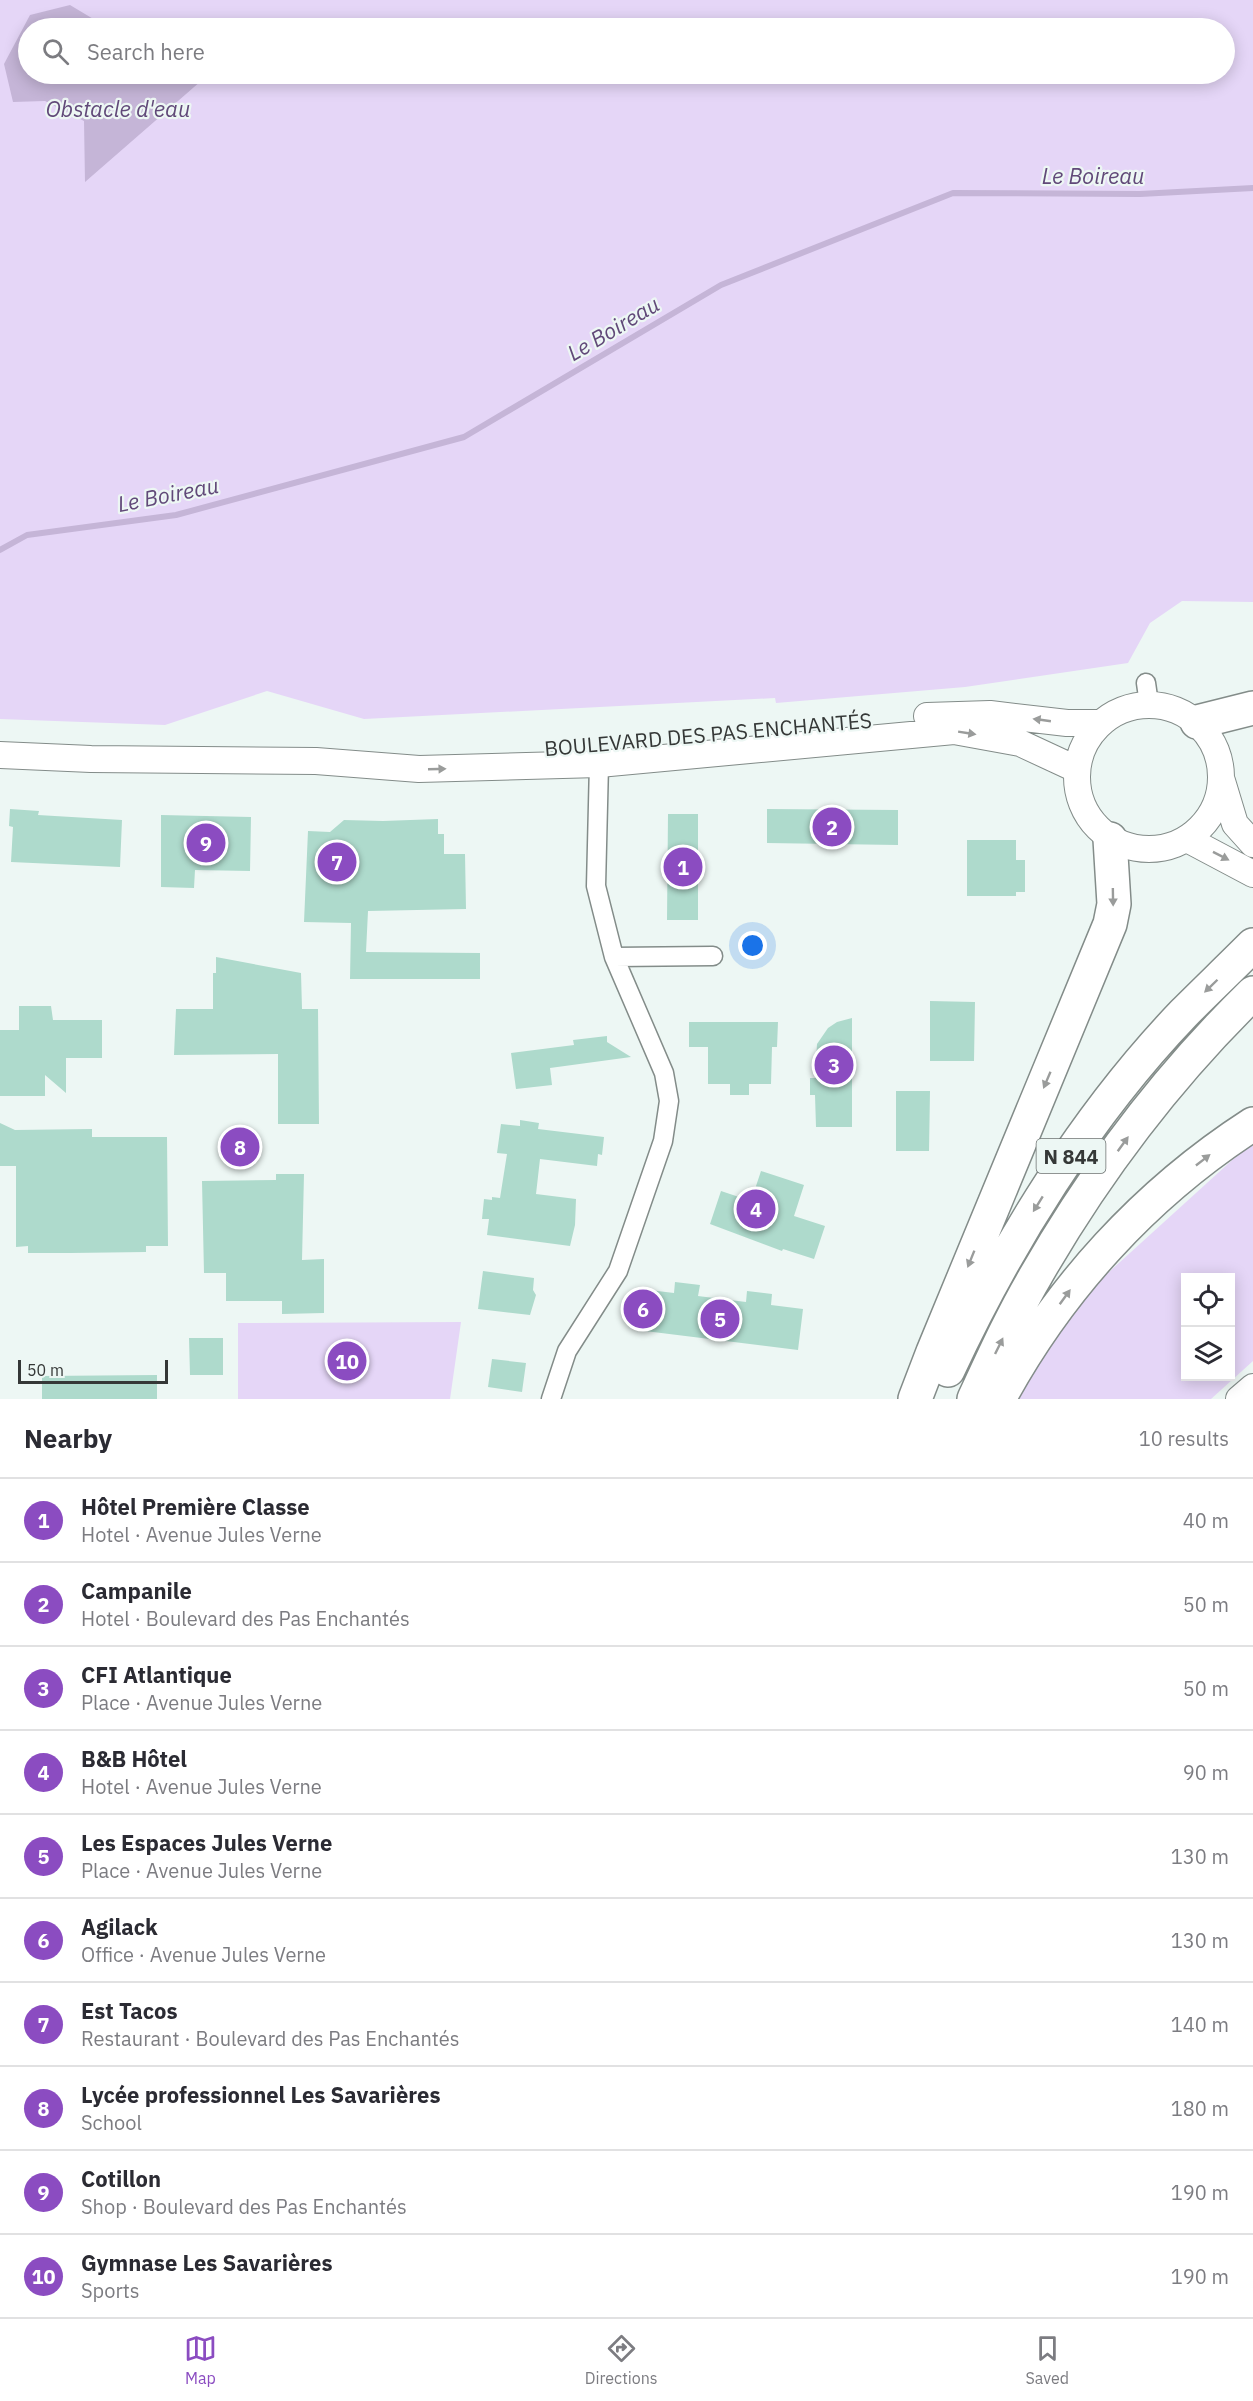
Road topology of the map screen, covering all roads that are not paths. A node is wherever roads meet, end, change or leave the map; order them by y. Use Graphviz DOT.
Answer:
graph roads {
  1 [pos="1253,708"];
  2 [pos="1197,722"];
  3 [pos="1100,723"];
  4 [pos="0,755"];
  5 [pos="316,761"];
  6 [pos="599,764"];
  7 [pos="1076,769"];
  8 [pos="1222,781"];
  9 [pos="1110,839"];
  10 [pos="1187,839"];
  11 [pos="1253,844"];
  12 [pos="1253,874"];
  13 [pos="1253,945"];
  14 [pos="713,956"];
  15 [pos="614,957"];
  16 [pos="1253,993"];
  17 [pos="1253,1124"];
  18 [pos="1253,1387"];
  19 [pos="551,1399"];
  20 [pos="915,1399"];
  21 [pos="934,1399"];
  22 [pos="974,1399"];
  23 [pos="999,1399"];
  24 [pos="1239,1399"];
  1 -- 2 [label="highway"];
  2 -- 3 [label="main road"];
  2 -- 8 [label="main road"];
  3 -- 5 [label="main road, BOULEVARD DES PAS ENCHANTÉS, one-way"];
  3 -- 7 [label="main road"];
  4 -- 5 [label="main road, BOULEVARD DES PAS ENCHANTÉS"];
  5 -- 6 [label="main road, BOULEVARD DES PAS ENCHANTÉS, one-way"];
  6 -- 7 [label="main road, BOULEVARD DES PAS ENCHANTÉS, one-way"];
  6 -- 15 [label="street"];
  7 -- 9 [label="main road"];
  8 -- 10 [label="main road"];
  8 -- 11 [label="main road"];
  9 -- 10 [label="main road"];
  9 -- 20 [label="highway, one-way"];
  10 -- 12 [label="main road, one-way"];
  13 -- 21 [label="highway, N 844, one-way"];
  14 -- 15 [label="street"];
  15 -- 19 [label="street"];
  22 -- 16 [label="highway, N 844, one-way"];
  23 -- 17 [label="highway, one-way"];
  18 -- 24 [label="main road"];
}
